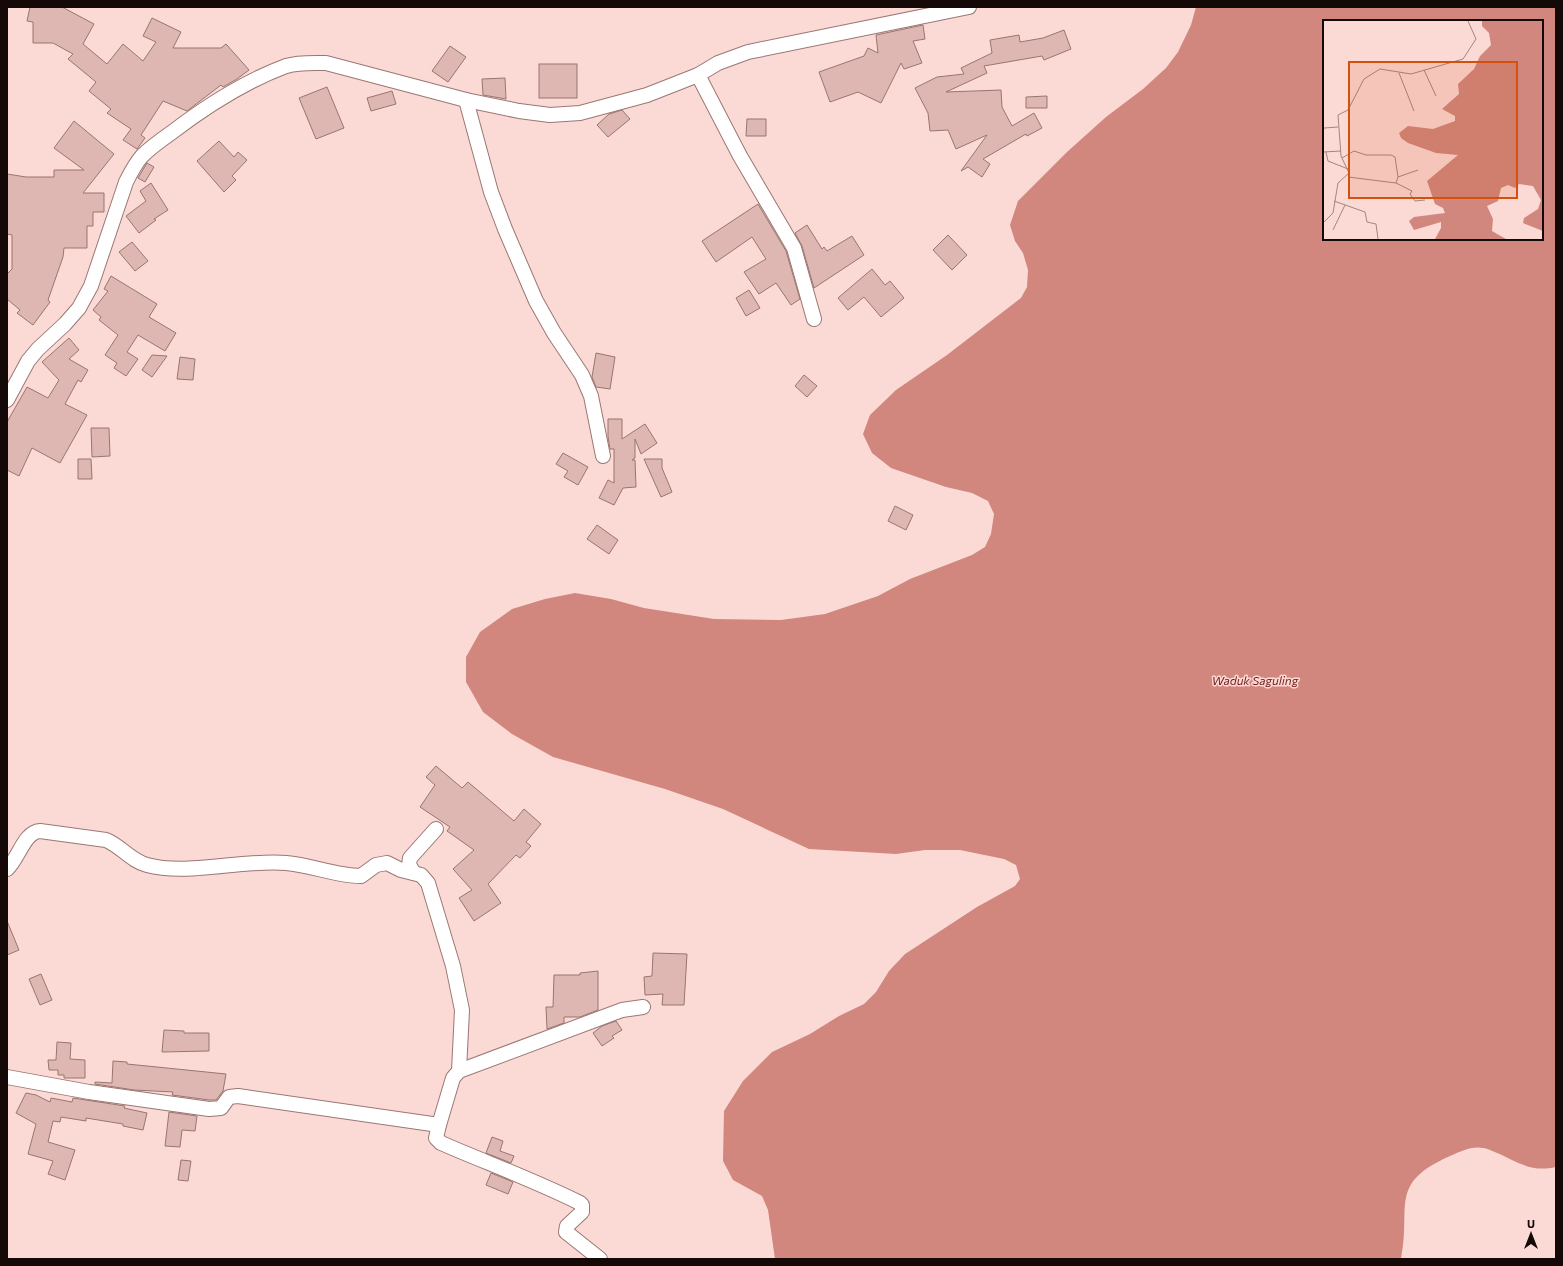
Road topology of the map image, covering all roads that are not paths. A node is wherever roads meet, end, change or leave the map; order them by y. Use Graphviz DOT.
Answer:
graph roads {
  1 [pos="969,7"];
  2 [pos="698,75"];
  3 [pos="466,100"];
  4 [pos="814,319"];
  5 [pos="7,400"];
  6 [pos="603,456"];
  7 [pos="436,829"];
  8 [pos="7,870"];
  9 [pos="414,873"];
  10 [pos="643,1007"];
  11 [pos="459,1071"];
  12 [pos="7,1077"];
  13 [pos="439,1125"];
  14 [pos="600,1259"];
  1 -- 2 [label="street"];
  2 -- 3 [label="street"];
  2 -- 4 [label="street"];
  3 -- 5 [label="street"];
  3 -- 6 [label="street"];
  7 -- 9 [label="street"];
  8 -- 9 [label="street"];
  9 -- 11 [label="street"];
  10 -- 11 [label="street"];
  11 -- 13 [label="street"];
  12 -- 13 [label="street"];
  13 -- 14 [label="street"];
}
